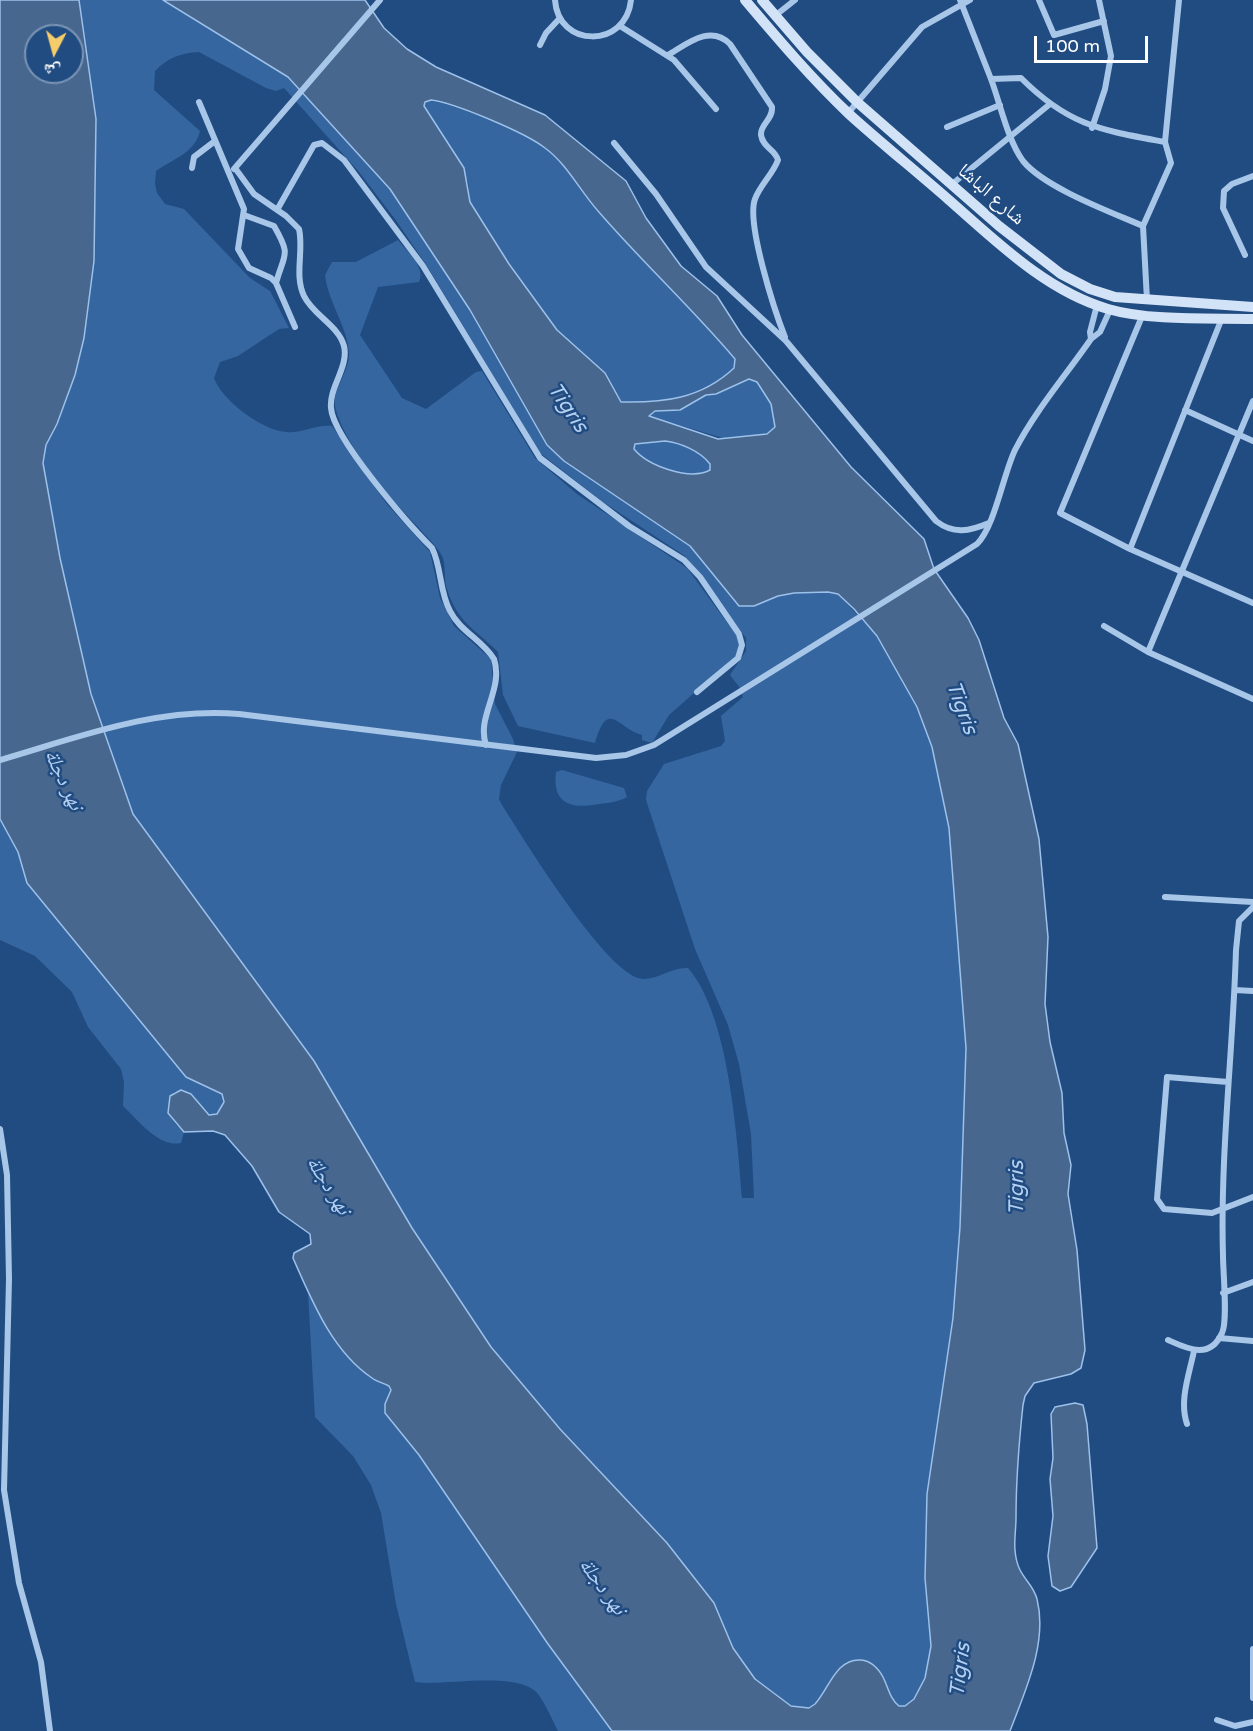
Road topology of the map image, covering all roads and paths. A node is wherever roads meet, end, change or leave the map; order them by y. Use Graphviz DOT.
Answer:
graph roads {
  1 [pos="380,0"];
  2 [pos="555,0"];
  3 [pos="632,0"];
  4 [pos="745,0"];
  5 [pos="762,0"];
  6 [pos="795,0"];
  7 [pos="970,0"];
  8 [pos="1039,0"];
  9 [pos="1099,0"];
  10 [pos="1179,0"];
  11 [pos="960,2"];
  12 [pos="776,15"];
  13 [pos="560,18"];
  14 [pos="1104,21"];
  15 [pos="620,26"];
  16 [pos="540,45"];
  17 [pos="668,56"];
  18 [pos="991,80"];
  19 [pos="199,102"];
  20 [pos="857,102"];
  21 [pos="1050,104"];
  22 [pos="1000,105"];
  23 [pos="716,109"];
  24 [pos="848,113"];
  25 [pos="946,127"];
  26 [pos="1092,128"];
  27 [pos="1012,135"];
  28 [pos="215,141"];
  29 [pos="1165,142"];
  30 [pos="614,143"];
  31 [pos="192,168"];
  32 [pos="235,168"];
  33 [pos="229,174"];
  34 [pos="1253,176"];
  35 [pos="951,185"];
  36 [pos="277,210"];
  37 [pos="244,215"];
  38 [pos="1143,226"];
  39 [pos="1245,255"];
  40 [pos="276,283"];
  41 [pos="1147,301"];
  42 [pos="1097,305"];
  43 [pos="1253,307"];
  44 [pos="1110,310"];
  45 [pos="1143,314"];
  46 [pos="1222,318"];
  47 [pos="1253,319"];
  48 [pos="295,327"];
  49 [pos="1091,339"];
  50 [pos="786,341"];
  51 [pos="1253,401"];
  52 [pos="1185,410"];
  53 [pos="1239,434"];
  54 [pos="1253,441"];
  55 [pos="989,523"];
  56 [pos="1130,549"];
  57 [pos="1180,573"];
  58 [pos="1253,603"];
  59 [pos="1104,626"];
  60 [pos="1148,652"];
  61 [pos="697,692"];
  62 [pos="1253,699"];
  63 [pos="486,745"];
  64 [pos="0,760"];
  65 [pos="1165,897"];
  66 [pos="1253,902"];
  67 [pos="1253,907"];
  68 [pos="1235,990"];
  69 [pos="1253,991"];
  70 [pos="1228,1082"];
  71 [pos="0,1129"];
  72 [pos="1253,1197"];
  73 [pos="1222,1210"];
  74 [pos="1253,1282"];
  75 [pos="1223,1293"];
  76 [pos="1219,1338"];
  77 [pos="1168,1340"];
  78 [pos="1253,1341"];
  79 [pos="1194,1352"];
  80 [pos="1187,1424"];
  81 [pos="1253,1649"];
  82 [pos="1253,1698"];
  83 [pos="1217,1720"];
  84 [pos="1253,1722"];
  85 [pos="50,1731"];
  1 -- 32 [label="street"];
  2 -- 13 [label="street"];
  3 -- 15 [label="street"];
  4 -- 24 [label="main road"];
  5 -- 12 [label="main road, شارع الباشا"];
  6 -- 12 [label="street"];
  7 -- 11 [label="street"];
  8 -- 14 [label="street"];
  9 -- 14 [label="street"];
  10 -- 29 [label="street"];
  11 -- 18 [label="street"];
  11 -- 20 [label="street"];
  12 -- 20 [label="main road, شارع الباشا"];
  13 -- 15 [label="street"];
  13 -- 16 [label="street"];
  14 -- 26 [label="street"];
  15 -- 17 [label="street"];
  17 -- 23 [label="street"];
  17 -- 50 [label="street"];
  18 -- 21 [label="street"];
  18 -- 22 [label="street"];
  19 -- 28 [label="street"];
  20 -- 24 [label="street"];
  20 -- 35 [label="main road, شارع الباشا"];
  21 -- 26 [label="street"];
  21 -- 27 [label="street"];
  22 -- 25 [label="street"];
  22 -- 27 [label="street"];
  24 -- 42 [label="main road"];
  26 -- 29 [label="street"];
  27 -- 35 [label="street"];
  27 -- 38 [label="street"];
  28 -- 31 [label="street"];
  28 -- 33 [label="street"];
  29 -- 38 [label="street"];
  30 -- 50 [label="street"];
  32 -- 33 [label="street"];
  32 -- 36 [label="street"];
  33 -- 37 [label="street"];
  34 -- 39 [label="street"];
  35 -- 41 [label="main road, شارع الباشا"];
  36 -- 61 [label="street"];
  36 -- 63 [label="street"];
  37 -- 40 [label="street"];
  37 -- 40 [label="street"];
  38 -- 41 [label="street"];
  40 -- 48 [label="street"];
  41 -- 43 [label="main road, شارع الباشا"];
  42 -- 44 [label="main road"];
  42 -- 49 [label="street"];
  44 -- 45 [label="main road"];
  44 -- 49 [label="street"];
  45 -- 46 [label="main road"];
  45 -- 56 [label="street"];
  46 -- 47 [label="main road"];
  46 -- 52 [label="street"];
  49 -- 55 [label="street"];
  50 -- 55 [label="street"];
  51 -- 53 [label="street"];
  52 -- 53 [label="street"];
  52 -- 56 [label="street"];
  53 -- 54 [label="street"];
  53 -- 57 [label="street"];
  55 -- 63 [label="street"];
  56 -- 57 [label="street"];
  57 -- 58 [label="street"];
  57 -- 60 [label="street"];
  59 -- 60 [label="street"];
  60 -- 62 [label="street"];
  63 -- 64 [label="street"];
  65 -- 66 [label="street"];
  67 -- 68 [label="street"];
  68 -- 69 [label="street"];
  68 -- 70 [label="street"];
  70 -- 73 [label="street"];
  70 -- 73 [label="street"];
  71 -- 85 [label="street"];
  72 -- 73 [label="street"];
  73 -- 75 [label="street"];
  74 -- 75 [label="street"];
  75 -- 76 [label="street"];
  76 -- 78 [label="street"];
  76 -- 79 [label="street"];
  77 -- 79 [label="street"];
  79 -- 80 [label="street"];
  81 -- 82 [label="street"];
  83 -- 84 [label="street"];
}
